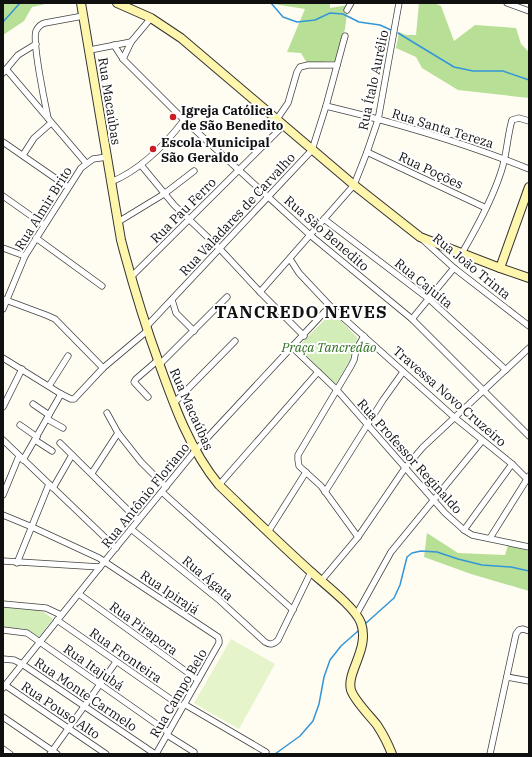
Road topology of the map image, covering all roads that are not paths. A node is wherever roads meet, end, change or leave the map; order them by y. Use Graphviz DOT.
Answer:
graph roads {
  1 [pos="81,3"];
  2 [pos="117,3"];
  3 [pos="351,3"];
  4 [pos="399,3"];
  5 [pos="507,3"];
  6 [pos="519,5"];
  7 [pos="347,10"];
  8 [pos="529,11"];
  9 [pos="83,16"];
  10 [pos="151,18"];
  11 [pos="344,36"];
  12 [pos="131,42"];
  13 [pos="36,44"];
  14 [pos="114,45"];
  15 [pos="90,50"];
  16 [pos="122,59"];
  17 [pos="337,65"];
  18 [pos="4,71"];
  19 [pos="326,106"];
  20 [pos="277,119"];
  21 [pos="184,120"];
  22 [pos="378,120"];
  23 [pos="49,121"];
  24 [pos="529,121"];
  25 [pos="284,125"];
  26 [pos="3,142"];
  27 [pos="312,150"];
  28 [pos="367,152"];
  29 [pos="23,155"];
  30 [pos="107,157"];
  31 [pos="505,159"];
  32 [pos="86,164"];
  33 [pos="141,165"];
  34 [pos="529,169"];
  35 [pos="239,170"];
  36 [pos="194,171"];
  37 [pos="111,182"];
  38 [pos="354,185"];
  39 [pos="68,187"];
  40 [pos="529,187"];
  41 [pos="164,194"];
  42 [pos="3,196"];
  43 [pos="268,197"];
  44 [pos="486,208"];
  45 [pos="525,208"];
  46 [pos="189,219"];
  47 [pos="324,219"];
  48 [pos="118,222"];
  49 [pos="44,224"];
  50 [pos="310,235"];
  51 [pos="420,237"];
  52 [pos="36,238"];
  53 [pos="3,248"];
  54 [pos="220,248"];
  55 [pos="462,253"];
  56 [pos="25,256"];
  57 [pos="290,259"];
  58 [pos="454,268"];
  59 [pos="500,268"];
  60 [pos="131,277"];
  61 [pos="529,278"];
  62 [pos="102,286"];
  63 [pos="260,292"];
  64 [pos="227,297"];
  65 [pos="429,299"];
  66 [pos="5,300"];
  67 [pos="172,300"];
  68 [pos="330,306"];
  69 [pos="3,308"];
  70 [pos="412,319"];
  71 [pos="529,326"];
  72 [pos="147,329"];
  73 [pos="194,331"];
  74 [pos="304,336"];
  75 [pos="364,336"];
  76 [pos="235,341"];
  77 [pos="293,348"];
  78 [pos="529,348"];
  79 [pos="68,356"];
  80 [pos="3,358"];
  81 [pos="159,362"];
  82 [pos="104,368"];
  83 [pos="22,370"];
  84 [pos="506,370"];
  85 [pos="318,372"];
  86 [pos="403,372"];
  87 [pos="50,386"];
  88 [pos="337,390"];
  89 [pos="483,390"];
  90 [pos="61,394"];
  91 [pos="148,397"];
  92 [pos="174,403"];
  93 [pos="33,404"];
  94 [pos="3,407"];
  95 [pos="107,413"];
  96 [pos="48,417"];
  97 [pos="454,417"];
  98 [pos="20,425"];
  99 [pos="368,426"];
  100 [pos="63,428"];
  101 [pos="118,433"];
  102 [pos="529,436"];
  103 [pos="36,438"];
  104 [pos="3,440"];
  105 [pos="482,441"];
  106 [pos="60,443"];
  107 [pos="52,451"];
  108 [pos="195,451"];
  109 [pos="72,455"];
  110 [pos="21,458"];
  111 [pos="512,464"];
  112 [pos="405,468"];
  113 [pos="306,472"];
  114 [pos="92,473"];
  115 [pos="528,478"];
  116 [pos="219,485"];
  117 [pos="51,486"];
  118 [pos="166,487"];
  119 [pos="162,492"];
  120 [pos="325,492"];
  121 [pos="3,495"];
  122 [pos="435,500"];
  123 [pos="3,515"];
  124 [pos="138,520"];
  125 [pos="32,527"];
  126 [pos="131,529"];
  127 [pos="464,530"];
  128 [pos="268,532"];
  129 [pos="358,537"];
  130 [pos="490,538"];
  131 [pos="529,547"];
  132 [pos="116,548"];
  133 [pos="3,561"];
  134 [pos="105,561"];
  135 [pos="17,562"];
  136 [pos="100,567"];
  137 [pos="311,572"];
  138 [pos="322,581"];
  139 [pos="78,594"];
  140 [pos="3,604"];
  141 [pos="293,610"];
  142 [pos="61,615"];
  143 [pos="356,615"];
  144 [pos="57,620"];
  145 [pos="3,630"];
  146 [pos="529,631"];
  147 [pos="40,642"];
  148 [pos="219,643"];
  149 [pos="3,659"];
  150 [pos="116,662"];
  151 [pos="22,664"];
  152 [pos="507,677"];
  153 [pos="198,680"];
  154 [pos="529,680"];
  155 [pos="100,684"];
  156 [pos="4,686"];
  157 [pos="183,705"];
  158 [pos="83,706"];
  159 [pos="3,717"];
  160 [pos="69,728"];
  161 [pos="168,734"];
  162 [pos="3,749"];
  163 [pos="194,752"];
  164 [pos="266,752"];
  165 [pos="53,753"];
  166 [pos="10,754"];
  167 [pos="106,754"];
  168 [pos="155,754"];
  169 [pos="392,754"];
  170 [pos="490,754"];
  1 -- 9 [label="street, Rua Macaúbas"];
  2 -- 10 [label="street"];
  3 -- 7 [label="street"];
  4 -- 22 [label="street, Rua Ítalo Aurélio"];
  5 -- 6 [label="street"];
  6 -- 8 [label="street"];
  9 -- 13 [label="street"];
  9 -- 15 [label="street, Rua Macaúbas"];
  10 -- 12 [label="street"];
  10 -- 20 [label="street"];
  11 -- 17 [label="street, Rua Valadares de Carvalho"];
  12 -- 14 [label="street"];
  12 -- 16 [label="street"];
  13 -- 18 [label="street"];
  13 -- 23 [label="street"];
  14 -- 15 [label="street"];
  14 -- 16 [label="street, Rua São Benedito"];
  15 -- 30 [label="street, Rua Macaúbas"];
  16 -- 21 [label="street, Rua São Benedito"];
  17 -- 19 [label="street, Rua Valadares de Carvalho"];
  17 -- 20 [label="street"];
  18 -- 23 [label="street"];
  19 -- 22 [label="street, Rua Santa Tereza"];
  19 -- 27 [label="street, Rua Valadares de Carvalho"];
  20 -- 25 [label="street"];
  21 -- 33 [label="street"];
  21 -- 35 [label="street, Rua São Benedito"];
  22 -- 28 [label="street, Rua Ítalo Aurélio"];
  22 -- 31 [label="street, Rua Santa Tereza"];
  23 -- 29 [label="street"];
  23 -- 32 [label="street"];
  24 -- 31 [label="street"];
  25 -- 27 [label="street"];
  25 -- 35 [label="street, Rua Pau Ferro"];
  26 -- 29 [label="street"];
  27 -- 38 [label="street"];
  27 -- 43 [label="street, Rua Valadares de Carvalho"];
  28 -- 38 [label="street, Rua Ítalo Aurélio"];
  28 -- 44 [label="street, Rua Poções"];
  29 -- 39 [label="street"];
  30 -- 32 [label="street, Rua Almir Brito"];
  30 -- 37 [label="street, Rua Macaúbas"];
  31 -- 34 [label="street, Rua Santa Tereza"];
  31 -- 44 [label="street"];
  32 -- 39 [label="street, Rua Almir Brito"];
  33 -- 37 [label="street"];
  33 -- 41 [label="street"];
  35 -- 43 [label="street, Rua São Benedito"];
  35 -- 46 [label="street, Rua Pau Ferro"];
  36 -- 41 [label="street"];
  37 -- 48 [label="street, Rua Macaúbas"];
  38 -- 47 [label="street, Rua Ítalo Aurélio"];
  38 -- 51 [label="street"];
  39 -- 49 [label="street, Rua Almir Brito"];
  40 -- 45 [label="street"];
  41 -- 46 [label="street"];
  41 -- 48 [label="street"];
  42 -- 49 [label="street"];
  43 -- 50 [label="street, Rua São Benedito"];
  43 -- 54 [label="street, Rua Valadares de Carvalho"];
  44 -- 55 [label="street"];
  45 -- 59 [label="street"];
  46 -- 54 [label="street"];
  46 -- 60 [label="street, Rua Pau Ferro"];
  47 -- 50 [label="street, Rua Ítalo Aurélio"];
  47 -- 65 [label="street, Rua Cajuíta"];
  48 -- 60 [label="street, Rua Macaúbas"];
  49 -- 52 [label="street, Rua Almir Brito"];
  50 -- 57 [label="street, Rua Ítalo Aurélio"];
  50 -- 70 [label="street, Rua São Benedito"];
  51 -- 55 [label="street"];
  51 -- 58 [label="street, Rua João Trinta"];
  52 -- 56 [label="street, Rua Almir Brito"];
  52 -- 62 [label="street"];
  53 -- 56 [label="street"];
  54 -- 63 [label="street"];
  54 -- 67 [label="street, Rua Valadares de Carvalho"];
  55 -- 59 [label="street"];
  56 -- 66 [label="street, Rua Almir Brito"];
  57 -- 63 [label="street, Rua Ítalo Aurélio"];
  57 -- 68 [label="street, Travessa Novo Cruzeiro"];
  58 -- 65 [label="street"];
  58 -- 71 [label="street, Rua João Trinta"];
  59 -- 61 [label="street"];
  60 -- 72 [label="street, Rua Macaúbas"];
  63 -- 74 [label="street"];
  64 -- 73 [label="street"];
  65 -- 70 [label="street"];
  65 -- 84 [label="street, Rua Cajuíta"];
  66 -- 69 [label="street, Rua Almir Brito"];
  66 -- 82 [label="street"];
  67 -- 72 [label="street, Rua Valadares de Carvalho"];
  67 -- 73 [label="street"];
  68 -- 74 [label="street, Rua Antônio Floriano"];
  68 -- 75 [label="street, Travessa Novo Cruzeiro"];
  70 -- 89 [label="street, Rua São Benedito"];
  72 -- 81 [label="street, Rua Macaúbas"];
  72 -- 82 [label="street, Rua Valadares de Carvalho"];
  73 -- 81 [label="street"];
  74 -- 77 [label="street, Rua Antônio Floriano"];
  75 -- 86 [label="street, Travessa Novo Cruzeiro"];
  75 -- 88 [label="street"];
  76 -- 92 [label="street"];
  77 -- 85 [label="street, Rua Professor Reginaldo"];
  77 -- 108 [label="street, Rua Antônio Floriano"];
  78 -- 84 [label="street"];
  79 -- 87 [label="street"];
  80 -- 83 [label="street"];
  81 -- 91 [label="street"];
  81 -- 92 [label="street, Rua Macaúbas"];
  82 -- 90 [label="street, Rua Valadares de Carvalho"];
  83 -- 87 [label="street"];
  83 -- 94 [label="street"];
  84 -- 89 [label="street"];
  85 -- 88 [label="street, Rua Professor Reginaldo"];
  85 -- 116 [label="street"];
  86 -- 97 [label="street, Travessa Novo Cruzeiro"];
  86 -- 99 [label="street"];
  87 -- 90 [label="street"];
  88 -- 99 [label="street, Rua Professor Reginaldo"];
  88 -- 113 [label="street"];
  89 -- 97 [label="street"];
  89 -- 102 [label="street, Rua São Benedito"];
  90 -- 96 [label="street"];
  92 -- 108 [label="street, Rua Macaúbas"];
  93 -- 96 [label="street"];
  95 -- 101 [label="street"];
  96 -- 100 [label="street"];
  96 -- 103 [label="street"];
  97 -- 105 [label="street, Travessa Novo Cruzeiro"];
  97 -- 112 [label="street"];
  98 -- 103 [label="street"];
  99 -- 112 [label="street, Rua Professor Reginaldo"];
  99 -- 120 [label="street"];
  101 -- 114 [label="street"];
  101 -- 118 [label="street"];
  103 -- 107 [label="street"];
  103 -- 110 [label="street"];
  104 -- 110 [label="street"];
  105 -- 111 [label="street, Travessa Novo Cruzeiro"];
  105 -- 122 [label="street"];
  106 -- 109 [label="street"];
  108 -- 116 [label="street, Rua Macaúbas"];
  108 -- 118 [label="street, Rua Antônio Floriano"];
  109 -- 114 [label="street"];
  109 -- 117 [label="street"];
  110 -- 117 [label="street"];
  110 -- 121 [label="street"];
  111 -- 115 [label="street, Travessa Novo Cruzeiro"];
  111 -- 127 [label="street"];
  112 -- 122 [label="street, Rua Professor Reginaldo"];
  112 -- 129 [label="street"];
  113 -- 120 [label="street"];
  113 -- 128 [label="street"];
  114 -- 124 [label="street"];
  115 -- 130 [label="street"];
  116 -- 128 [label="street, Rua Macaúbas"];
  117 -- 125 [label="street"];
  117 -- 132 [label="street"];
  118 -- 119 [label="street, Rua Antônio Floriano"];
  119 -- 124 [label="street, Rua Antônio Floriano"];
  119 -- 141 [label="street"];
  120 -- 129 [label="street"];
  122 -- 127 [label="street, Rua Professor Reginaldo"];
  122 -- 143 [label="street"];
  123 -- 125 [label="street, Rua Ipirajá"];
  124 -- 126 [label="street, Rua Antônio Floriano"];
  125 -- 134 [label="street, Rua Ipirajá"];
  125 -- 135 [label="street"];
  126 -- 132 [label="street, Rua Antônio Floriano"];
  126 -- 141 [label="street, Rua Ágata"];
  127 -- 130 [label="street, Rua Professor Reginaldo"];
  128 -- 137 [label="street, Rua Macaúbas"];
  129 -- 138 [label="street"];
  130 -- 131 [label="street, Rua Professor Reginaldo"];
  132 -- 134 [label="street, Rua Antônio Floriano"];
  133 -- 135 [label="street"];
  134 -- 136 [label="street, Rua Antônio Floriano"];
  134 -- 148 [label="street, Rua Ipirajá"];
  135 -- 136 [label="street"];
  136 -- 139 [label="street, Rua Antônio Floriano"];
  137 -- 138 [label="street, Rua Macaúbas"];
  137 -- 141 [label="street"];
  138 -- 143 [label="street, Rua Macaúbas"];
  139 -- 142 [label="street, Rua Antônio Floriano"];
  139 -- 153 [label="street, Rua Pirapora"];
  140 -- 142 [label="street"];
  142 -- 144 [label="street, Rua Antônio Floriano"];
  143 -- 169 [label="street, Rua Macaúbas"];
  144 -- 147 [label="street, Rua Antônio Floriano"];
  144 -- 150 [label="street, Rua Fronteira"];
  145 -- 147 [label="street, Rua Itajubá"];
  146 -- 152 [label="street"];
  147 -- 151 [label="street, Rua Antônio Floriano"];
  147 -- 155 [label="street, Rua Itajubá"];
  148 -- 153 [label="street, Rua Campo Belo"];
  149 -- 151 [label="street, Rua Monte Carmelo"];
  150 -- 155 [label="street"];
  150 -- 157 [label="street, Rua Fronteira"];
  151 -- 156 [label="street, Rua Antônio Floriano"];
  151 -- 158 [label="street, Rua Monte Carmelo"];
  152 -- 154 [label="street"];
  152 -- 170 [label="street"];
  153 -- 157 [label="street, Rua Campo Belo"];
  155 -- 158 [label="street"];
  155 -- 161 [label="street, Rua Itajubá"];
  156 -- 160 [label="street, Rua Pouso Alto"];
  157 -- 161 [label="street, Rua Campo Belo"];
  157 -- 164 [label="street, Rua Fronteira"];
  158 -- 160 [label="street"];
  158 -- 168 [label="street, Rua Monte Carmelo"];
  159 -- 165 [label="street"];
  160 -- 165 [label="street"];
  160 -- 167 [label="street, Rua Pouso Alto"];
  161 -- 163 [label="street, Rua Itajubá"];
  161 -- 168 [label="street, Rua Campo Belo"];
  162 -- 166 [label="street"];
}
